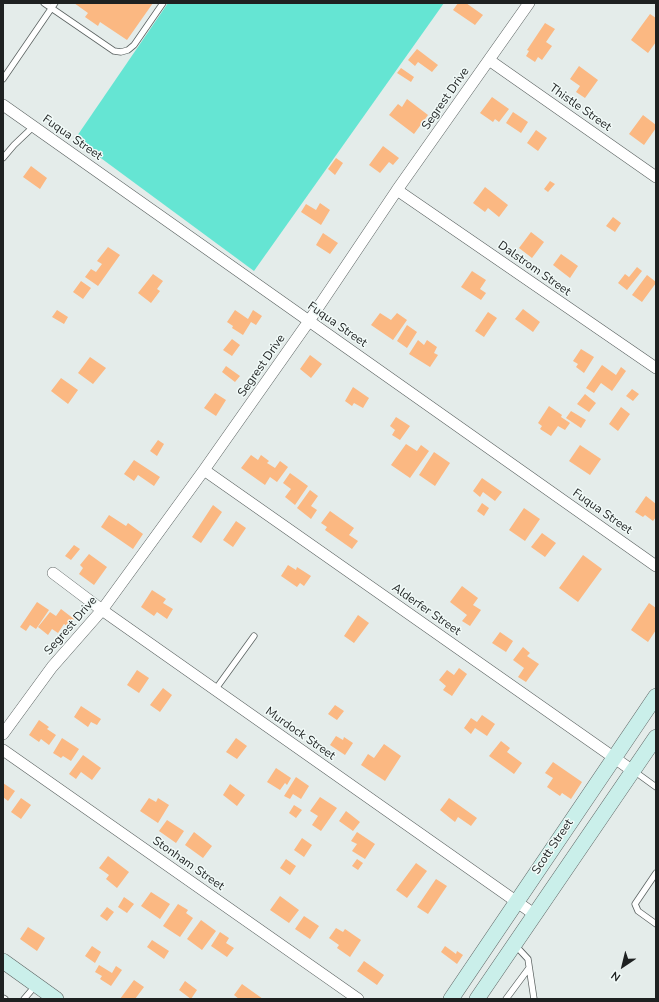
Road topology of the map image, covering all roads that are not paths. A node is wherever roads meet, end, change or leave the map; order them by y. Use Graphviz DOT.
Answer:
graph roads {
  1 [pos="44,3"];
  2 [pos="56,3"];
  3 [pos="163,3"];
  4 [pos="529,3"];
  5 [pos="52,8"];
  6 [pos="489,60"];
  7 [pos="3,79"];
  8 [pos="3,106"];
  9 [pos="33,127"];
  10 [pos="3,158"];
  11 [pos="656,177"];
  12 [pos="398,190"];
  13 [pos="309,322"];
  14 [pos="656,368"];
  15 [pos="204,470"];
  16 [pos="656,566"];
  17 [pos="53,573"];
  18 [pos="102,610"];
  19 [pos="254,636"];
  20 [pos="215,690"];
  21 [pos="656,696"];
  22 [pos="3,734"];
  23 [pos="656,737"];
  24 [pos="3,750"];
  25 [pos="614,757"];
  26 [pos="634,771"];
  27 [pos="656,787"];
  28 [pos="656,873"];
  29 [pos="516,901"];
  30 [pos="534,914"];
  31 [pos="656,924"];
  32 [pos="514,945"];
  33 [pos="3,961"];
  34 [pos="529,968"];
  35 [pos="36,984"];
  36 [pos="24,999"];
  37 [pos="56,999"];
  38 [pos="358,999"];
  39 [pos="451,999"];
  40 [pos="477,999"];
  41 [pos="506,999"];
  42 [pos="533,999"];
  1 -- 5 [label="lane"];
  2 -- 5 [label="lane"];
  3 -- 5 [label="lane"];
  4 -- 6 [label="street, Segrest Drive"];
  5 -- 7 [label="lane"];
  6 -- 11 [label="street, Thistle Street"];
  6 -- 12 [label="street, Segrest Drive"];
  8 -- 9 [label="street, Fuqua Street"];
  9 -- 10 [label="lane"];
  9 -- 13 [label="street, Fuqua Street"];
  12 -- 13 [label="street, Segrest Drive"];
  12 -- 14 [label="street, Dalstrom Street"];
  13 -- 15 [label="street, Segrest Drive"];
  13 -- 16 [label="street, Fuqua Street"];
  15 -- 18 [label="street, Segrest Drive"];
  15 -- 25 [label="street, Alderfer Street"];
  17 -- 18 [label="street, Murdock Street"];
  18 -- 20 [label="street, Murdock Street"];
  18 -- 22 [label="street, Segrest Drive"];
  19 -- 20 [label="lane"];
  20 -- 29 [label="street, Murdock Street"];
  21 -- 25 [label="main road, Scott Street"];
  23 -- 26 [label="main road, Scott Street"];
  24 -- 38 [label="street, Stonham Street"];
  25 -- 26 [label="street, Alderfer Street"];
  25 -- 29 [label="main road, Scott Street"];
  26 -- 27 [label="lane"];
  26 -- 30 [label="main road, Scott Street"];
  28 -- 31 [label="lane"];
  29 -- 30 [label="street, Murdock Street"];
  29 -- 39 [label="main road, Scott Street"];
  30 -- 32 [label="main road, Scott Street"];
  32 -- 34 [label="lane"];
  32 -- 40 [label="main road, Scott Street"];
  33 -- 35 [label="main road"];
  34 -- 41 [label="lane"];
  34 -- 42 [label="lane"];
  35 -- 36 [label="lane"];
  35 -- 37 [label="main road"];
}
